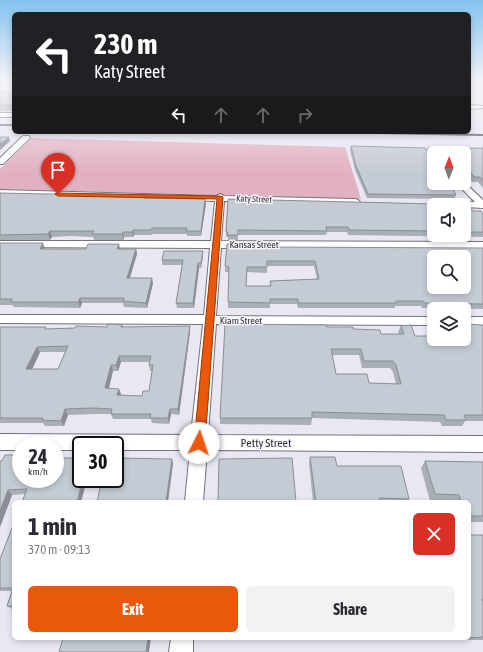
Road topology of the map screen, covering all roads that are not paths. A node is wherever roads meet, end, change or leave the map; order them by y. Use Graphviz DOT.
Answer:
graph roads {
  1 [pos="0,115"];
  2 [pos="12,115"];
  3 [pos="26,138"];
  4 [pos="0,150"];
  5 [pos="13,150"];
  6 [pos="0,162"];
  7 [pos="467,190"];
  8 [pos="0,192"];
  9 [pos="220,197"];
  10 [pos="365,202"];
  11 [pos="471,205"];
  12 [pos="483,205"];
  13 [pos="0,244"];
  14 [pos="216,244"];
  15 [pos="483,245"];
  16 [pos="0,319"];
  17 [pos="209,320"];
  18 [pos="427,321"];
  19 [pos="471,321"];
  20 [pos="483,321"];
  21 [pos="0,442"];
  22 [pos="199,443"];
  23 [pos="483,444"];
  24 [pos="194,500"];
  25 [pos="182,640"];
  26 [pos="181,652"];
  1 -- 2 [label="street"];
  3 -- 5 [label="street"];
  4 -- 5 [label="street"];
  5 -- 6 [label="street"];
  7 -- 12 [label="street"];
  8 -- 9 [label="street, Katy Street"];
  9 -- 10 [label="street, Katy Street"];
  9 -- 14 [label="street"];
  11 -- 12 [label="street"];
  13 -- 14 [label="street, Kansas Street"];
  14 -- 15 [label="street, Kansas Street"];
  14 -- 17 [label="street"];
  16 -- 17 [label="street, Kiam Street"];
  17 -- 18 [label="street, Kiam Street"];
  17 -- 22 [label="street"];
  19 -- 20 [label="street"];
  21 -- 22 [label="street, Petty Street"];
  22 -- 23 [label="street, Petty Street"];
  22 -- 24 [label="street"];
  25 -- 26 [label="street"];
}
